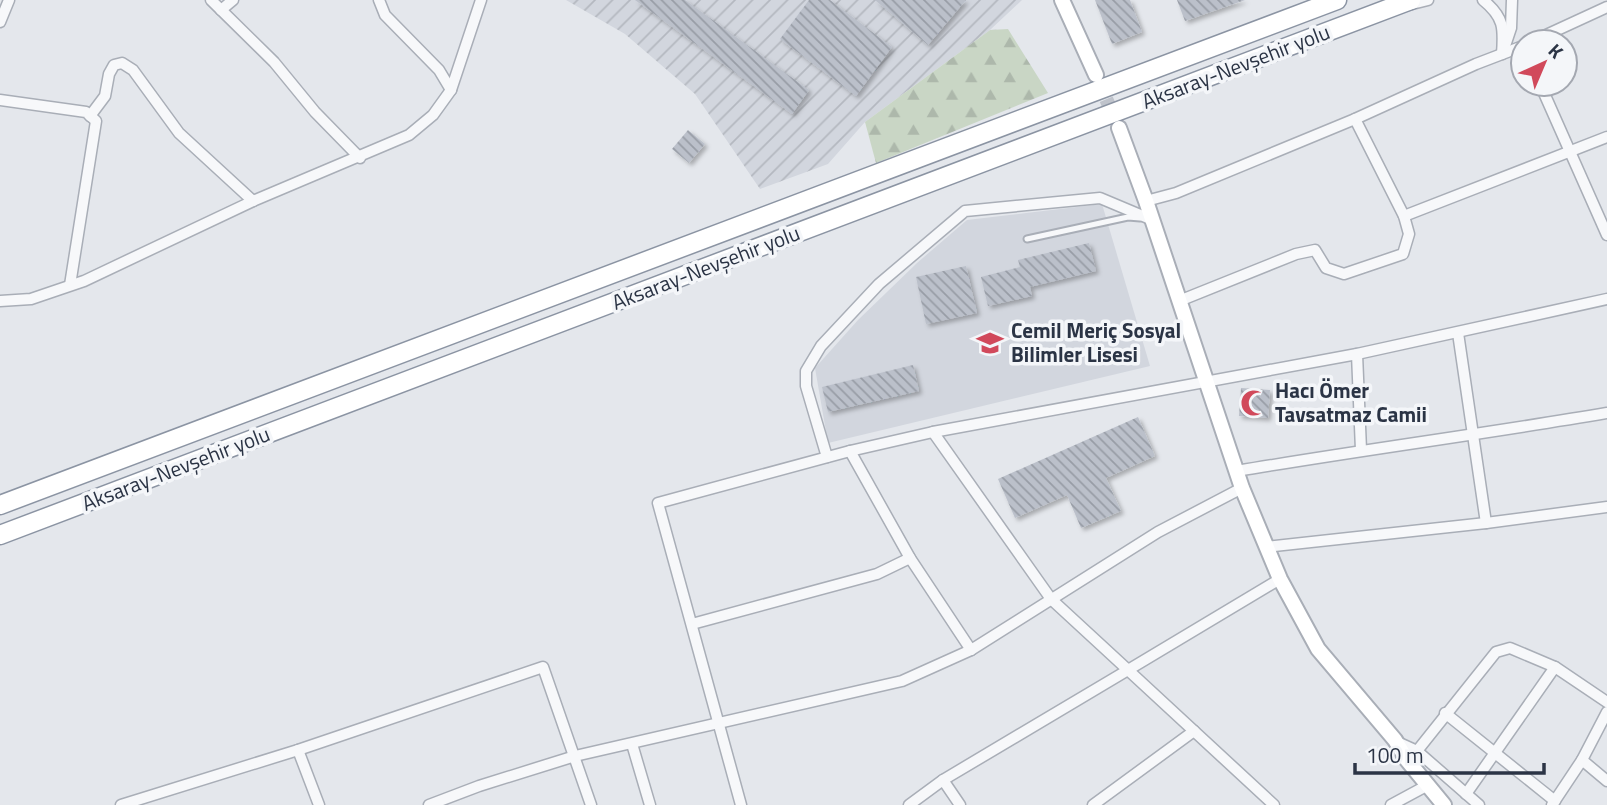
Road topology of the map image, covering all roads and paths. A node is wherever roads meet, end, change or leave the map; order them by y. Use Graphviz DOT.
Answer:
graph roads {
  1 [pos="9,0"];
  2 [pos="211,0"];
  3 [pos="233,0"];
  4 [pos="379,0"];
  5 [pos="481,0"];
  6 [pos="1062,0"];
  7 [pos="1337,0"];
  8 [pos="1411,0"];
  9 [pos="1428,0"];
  10 [pos="1483,0"];
  11 [pos="1512,0"];
  12 [pos="1607,7"];
  13 [pos="220,10"];
  14 [pos="1377,13"];
  15 [pos="0,22"];
  16 [pos="1561,28"];
  17 [pos="1509,51"];
  18 [pos="1502,54"];
  19 [pos="1096,75"];
  20 [pos="451,90"];
  21 [pos="1546,98"];
  22 [pos="0,100"];
  23 [pos="90,116"];
  24 [pos="1355,119"];
  25 [pos="1119,128"];
  26 [pos="1607,137"];
  27 [pos="1570,153"];
  28 [pos="360,158"];
  29 [pos="253,201"];
  30 [pos="1146,201"];
  31 [pos="1404,216"];
  32 [pos="1150,219"];
  33 [pos="1607,235"];
  34 [pos="1027,239"];
  35 [pos="70,285"];
  36 [pos="1607,299"];
  37 [pos="0,301"];
  38 [pos="1178,301"];
  39 [pos="1458,333"];
  40 [pos="1357,354"];
  41 [pos="1205,380"];
  42 [pos="1607,413"];
  43 [pos="933,432"];
  44 [pos="1473,436"];
  45 [pos="1362,450"];
  46 [pos="850,451"];
  47 [pos="827,457"];
  48 [pos="1237,471"];
  49 [pos="1241,488"];
  50 [pos="0,505"];
  51 [pos="1607,507"];
  52 [pos="1486,523"];
  53 [pos="0,535"];
  54 [pos="1266,547"];
  55 [pos="910,558"];
  56 [pos="1280,579"];
  57 [pos="1051,599"];
  58 [pos="692,624"];
  59 [pos="971,650"];
  60 [pos="1555,667"];
  61 [pos="1128,670"];
  62 [pos="1607,702"];
  63 [pos="1607,712"];
  64 [pos="1445,713"];
  65 [pos="718,723"];
  66 [pos="1194,731"];
  67 [pos="1395,740"];
  68 [pos="632,744"];
  69 [pos="298,750"];
  70 [pos="1417,751"];
  71 [pos="1494,753"];
  72 [pos="575,756"];
  73 [pos="1582,761"];
  74 [pos="943,780"];
  75 [pos="1607,780"];
  76 [pos="1428,785"];
  77 [pos="1466,794"];
  78 [pos="1270,803"];
  79 [pos="1554,803"];
  80 [pos="121,805"];
  81 [pos="319,805"];
  82 [pos="429,805"];
  83 [pos="591,805"];
  84 [pos="650,805"];
  85 [pos="741,805"];
  86 [pos="909,805"];
  87 [pos="960,805"];
  88 [pos="1093,805"];
  89 [pos="1391,805"];
  90 [pos="1444,805"];
  91 [pos="1479,805"];
  1 -- 15 [label="street"];
  2 -- 13 [label="street"];
  3 -- 13 [label="street"];
  4 -- 20 [label="street"];
  5 -- 20 [label="street"];
  6 -- 19 [label="street"];
  7 -- 50 [label="highway, Aksaray-Nevşehir yolu"];
  8 -- 14 [label="highway, Aksaray-Nevşehir yolu"];
  9 -- 14 [label="street"];
  10 -- 18 [label="street"];
  11 -- 18 [label="street"];
  12 -- 16 [label="street"];
  13 -- 28 [label="street"];
  14 -- 53 [label="highway, Aksaray-Nevşehir yolu"];
  17 -- 18 [label="street"];
  18 -- 24 [label="street"];
  20 -- 28 [label="street"];
  21 -- 27 [label="street"];
  22 -- 23 [label="street"];
  23 -- 29 [label="street"];
  23 -- 35 [label="street"];
  24 -- 30 [label="street"];
  24 -- 31 [label="street"];
  25 -- 30 [label="street"];
  26 -- 27 [label="street"];
  27 -- 31 [label="street"];
  27 -- 33 [label="street"];
  28 -- 29 [label="street"];
  29 -- 35 [label="street"];
  30 -- 32 [label="street"];
  31 -- 38 [label="street"];
  32 -- 34 [label="lane"];
  32 -- 38 [label="street"];
  32 -- 47 [label="street"];
  35 -- 37 [label="street"];
  36 -- 39 [label="street"];
  38 -- 41 [label="street"];
  39 -- 40 [label="street"];
  39 -- 44 [label="street"];
  40 -- 41 [label="street"];
  40 -- 45 [label="street"];
  41 -- 43 [label="street"];
  41 -- 48 [label="street"];
  42 -- 44 [label="street"];
  43 -- 46 [label="street"];
  43 -- 57 [label="street"];
  44 -- 45 [label="street"];
  44 -- 52 [label="street"];
  45 -- 48 [label="street"];
  46 -- 47 [label="street"];
  46 -- 55 [label="street"];
  47 -- 58 [label="street"];
  48 -- 49 [label="street"];
  49 -- 54 [label="street"];
  49 -- 57 [label="street"];
  51 -- 52 [label="street"];
  52 -- 54 [label="street"];
  54 -- 56 [label="street"];
  55 -- 58 [label="street"];
  55 -- 59 [label="street"];
  56 -- 61 [label="street"];
  56 -- 67 [label="street"];
  57 -- 59 [label="street"];
  57 -- 61 [label="street"];
  58 -- 65 [label="street"];
  59 -- 65 [label="street"];
  60 -- 62 [label="street"];
  60 -- 64 [label="street"];
  60 -- 71 [label="street"];
  61 -- 66 [label="street"];
  61 -- 74 [label="street"];
  63 -- 73 [label="street"];
  64 -- 70 [label="street"];
  64 -- 71 [label="street"];
  65 -- 68 [label="street"];
  65 -- 85 [label="street"];
  66 -- 78 [label="street"];
  66 -- 88 [label="street"];
  67 -- 70 [label="street"];
  67 -- 76 [label="street"];
  68 -- 72 [label="street"];
  68 -- 84 [label="street"];
  69 -- 72 [label="street"];
  69 -- 80 [label="street"];
  69 -- 81 [label="street"];
  70 -- 77 [label="street"];
  71 -- 77 [label="street"];
  71 -- 79 [label="street"];
  72 -- 82 [label="street"];
  72 -- 83 [label="street"];
  73 -- 75 [label="street"];
  73 -- 79 [label="street"];
  74 -- 86 [label="street"];
  74 -- 87 [label="street"];
  76 -- 89 [label="street"];
  76 -- 90 [label="street"];
  77 -- 91 [label="street"];
}
